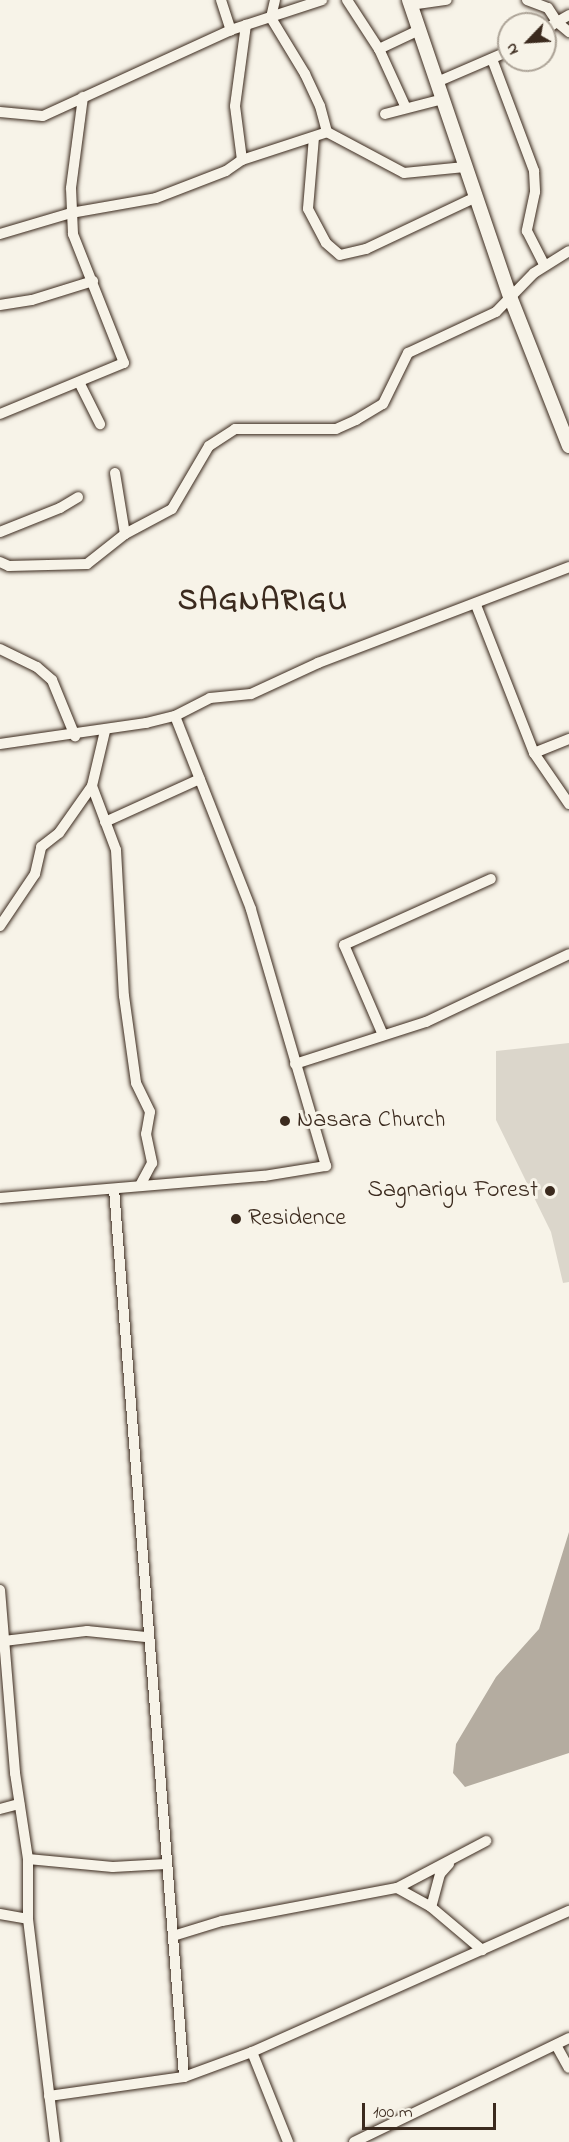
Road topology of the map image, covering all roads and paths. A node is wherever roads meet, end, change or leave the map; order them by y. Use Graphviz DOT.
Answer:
graph roads {
  1 [pos="221,0"];
  2 [pos="275,0"];
  3 [pos="322,0"];
  4 [pos="347,0"];
  5 [pos="447,0"];
  6 [pos="527,0"];
  7 [pos="409,3"];
  8 [pos="548,4"];
  9 [pos="569,15"];
  10 [pos="271,18"];
  11 [pos="557,22"];
  12 [pos="246,26"];
  13 [pos="231,30"];
  14 [pos="419,30"];
  15 [pos="569,32"];
  16 [pos="379,49"];
  17 [pos="497,57"];
  18 [pos="492,60"];
  19 [pos="437,82"];
  20 [pos="83,97"];
  21 [pos="443,99"];
  22 [pos="406,108"];
  23 [pos="0,112"];
  24 [pos="385,114"];
  25 [pos="327,132"];
  26 [pos="314,137"];
  27 [pos="242,160"];
  28 [pos="465,167"];
  29 [pos="476,198"];
  30 [pos="72,213"];
  31 [pos="0,234"];
  32 [pos="569,251"];
  33 [pos="544,265"];
  34 [pos="93,281"];
  35 [pos="511,299"];
  36 [pos="0,304"];
  37 [pos="80,384"];
  38 [pos="0,414"];
  39 [pos="100,424"];
  40 [pos="569,446"];
  41 [pos="115,473"];
  42 [pos="78,497"];
  43 [pos="0,532"];
  44 [pos="125,534"];
  45 [pos="0,562"];
  46 [pos="569,567"];
  47 [pos="476,605"];
  48 [pos="0,649"];
  49 [pos="175,716"];
  50 [pos="105,731"];
  51 [pos="75,736"];
  52 [pos="569,739"];
  53 [pos="0,744"];
  54 [pos="534,753"];
  55 [pos="200,779"];
  56 [pos="92,786"];
  57 [pos="569,804"];
  58 [pos="105,822"];
  59 [pos="491,879"];
  60 [pos="0,926"];
  61 [pos="569,954"];
  62 [pos="383,1035"];
  63 [pos="295,1064"];
  64 [pos="140,1186"];
  65 [pos="114,1189"];
  66 [pos="0,1198"];
  67 [pos="0,1590"];
  68 [pos="146,1637"];
  69 [pos="4,1641"];
  70 [pos="19,1804"];
  71 [pos="0,1809"];
  72 [pos="486,1841"];
  73 [pos="28,1859"];
  74 [pos="453,1859"];
  75 [pos="166,1864"];
  76 [pos="398,1888"];
  77 [pos="431,1906"];
  78 [pos="569,1911"];
  79 [pos="0,1914"];
  80 [pos="28,1919"];
  81 [pos="173,1936"];
  82 [pos="482,1950"];
  83 [pos="569,2038"];
  84 [pos="556,2045"];
  85 [pos="252,2052"];
  86 [pos="569,2068"];
  87 [pos="184,2077"];
  88 [pos="49,2096"];
  89 [pos="54,2142"];
  90 [pos="288,2142"];
  91 [pos="354,2142"];
  1 -- 13 [label="street"];
  2 -- 10 [label="street"];
  3 -- 10 [label="street"];
  4 -- 16 [label="street"];
  5 -- 7 [label="street"];
  6 -- 8 [label="street"];
  7 -- 14 [label="street"];
  9 -- 11 [label="street"];
  10 -- 12 [label="street"];
  10 -- 25 [label="street"];
  11 -- 15 [label="street"];
  12 -- 13 [label="street"];
  12 -- 27 [label="street"];
  13 -- 20 [label="street"];
  14 -- 16 [label="street"];
  14 -- 19 [label="street"];
  16 -- 22 [label="street"];
  17 -- 18 [label="street"];
  18 -- 19 [label="street"];
  18 -- 33 [label="street"];
  19 -- 21 [label="street"];
  20 -- 23 [label="street"];
  20 -- 30 [label="street"];
  21 -- 22 [label="street"];
  21 -- 28 [label="street"];
  22 -- 24 [label="street"];
  25 -- 26 [label="street"];
  25 -- 28 [label="street"];
  26 -- 27 [label="street"];
  26 -- 29 [label="street"];
  27 -- 30 [label="street"];
  28 -- 29 [label="street"];
  29 -- 35 [label="street"];
  30 -- 31 [label="street"];
  30 -- 34 [label="street"];
  32 -- 33 [label="street"];
  33 -- 35 [label="street"];
  34 -- 36 [label="street"];
  34 -- 37 [label="street"];
  35 -- 40 [label="street"];
  35 -- 44 [label="street"];
  37 -- 38 [label="street"];
  37 -- 39 [label="street"];
  41 -- 44 [label="street"];
  42 -- 43 [label="street"];
  44 -- 45 [label="street"];
  46 -- 47 [label="street"];
  47 -- 49 [label="street"];
  47 -- 54 [label="street"];
  48 -- 51 [label="street"];
  49 -- 50 [label="street"];
  49 -- 55 [label="street"];
  50 -- 51 [label="street"];
  50 -- 56 [label="street"];
  51 -- 53 [label="street"];
  52 -- 54 [label="street"];
  54 -- 57 [label="street"];
  55 -- 58 [label="street"];
  55 -- 63 [label="street"];
  56 -- 58 [label="street"];
  56 -- 60 [label="street"];
  58 -- 64 [label="street"];
  59 -- 62 [label="street"];
  61 -- 62 [label="street"];
  62 -- 63 [label="street"];
  63 -- 64 [label="street"];
  64 -- 65 [label="street"];
  65 -- 66 [label="street"];
  65 -- 68 [label="street"];
  67 -- 69 [label="street"];
  68 -- 69 [label="street"];
  68 -- 75 [label="street"];
  69 -- 70 [label="street"];
  70 -- 71 [label="street"];
  70 -- 73 [label="street"];
  72 -- 74 [label="street"];
  73 -- 75 [label="street"];
  73 -- 80 [label="street"];
  74 -- 76 [label="street"];
  74 -- 77 [label="street"];
  75 -- 81 [label="street"];
  76 -- 77 [label="street"];
  76 -- 81 [label="street"];
  77 -- 82 [label="street"];
  78 -- 82 [label="street"];
  79 -- 80 [label="street"];
  80 -- 88 [label="street"];
  81 -- 87 [label="street"];
  82 -- 85 [label="street"];
  83 -- 84 [label="street"];
  84 -- 86 [label="street"];
  84 -- 91 [label="street"];
  85 -- 87 [label="street"];
  85 -- 90 [label="street"];
  87 -- 88 [label="street"];
  88 -- 89 [label="street"];
}
